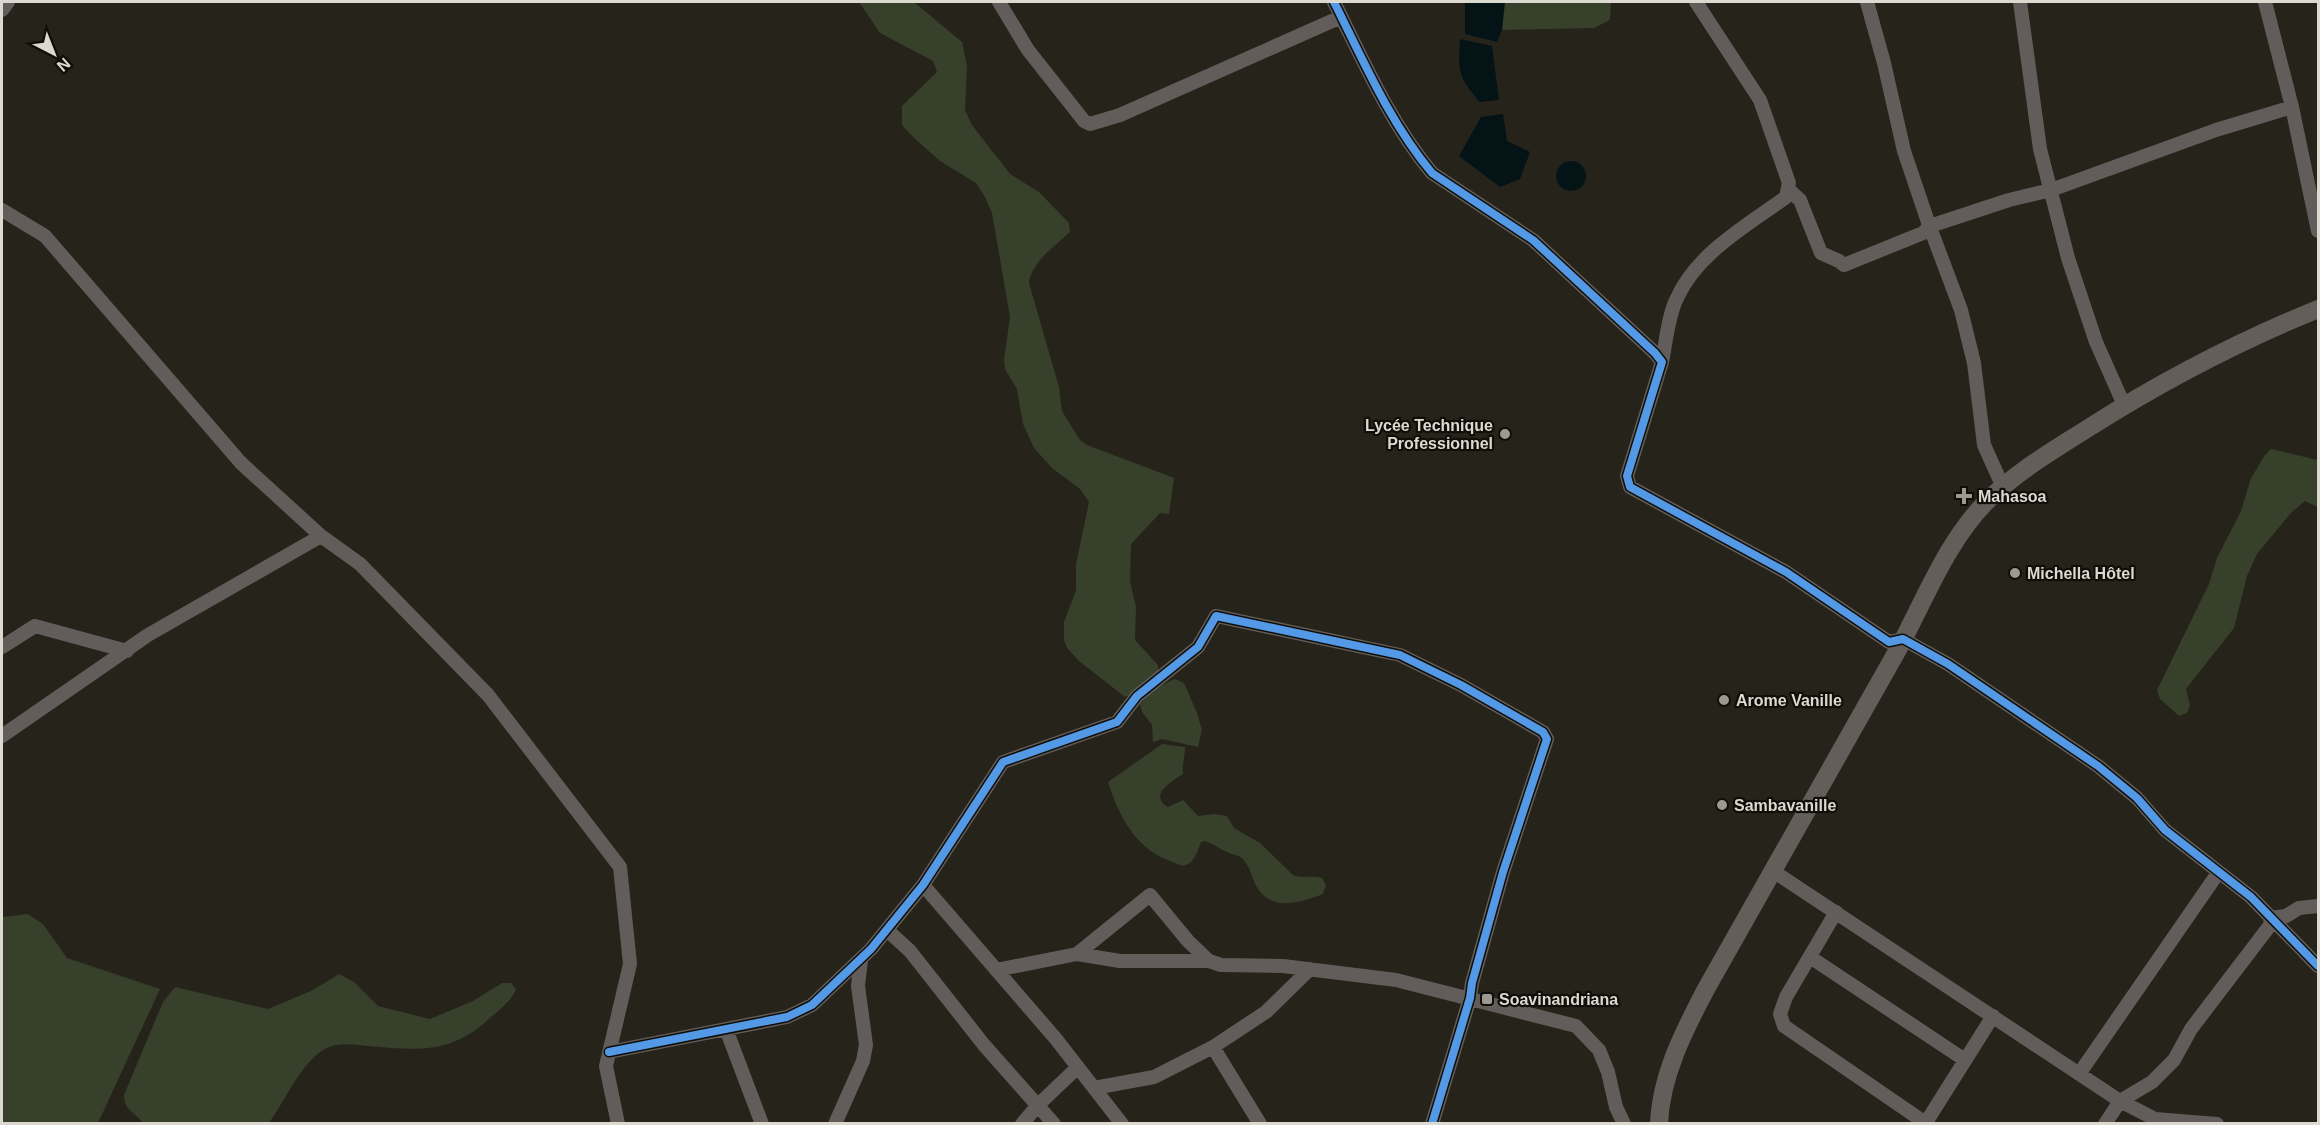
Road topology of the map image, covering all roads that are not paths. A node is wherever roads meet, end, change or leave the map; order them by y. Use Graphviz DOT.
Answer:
graph roads {
  1 [pos="8,2"];
  2 [pos="999,2"];
  3 [pos="1334,2"];
  4 [pos="1696,2"];
  5 [pos="1867,2"];
  6 [pos="2020,2"];
  7 [pos="2265,2"];
  8 [pos="2,10"];
  9 [pos="1341,17"];
  10 [pos="2292,107"];
  11 [pos="1788,189"];
  12 [pos="2051,190"];
  13 [pos="2,210"];
  14 [pos="1930,226"];
  15 [pos="2319,231"];
  16 [pos="2319,309"];
  17 [pos="1662,362"];
  18 [pos="2124,405"];
  19 [pos="2003,487"];
  20 [pos="321,536"];
  21 [pos="1904,639"];
  22 [pos="2,647"];
  23 [pos="127,651"];
  24 [pos="2,736"];
  25 [pos="1773,871"];
  26 [pos="2218,873"];
  27 [pos="923,885"];
  28 [pos="2319,906"];
  29 [pos="1836,912"];
  30 [pos="2270,918"];
  31 [pos="887,930"];
  32 [pos="1077,954"];
  33 [pos="1810,957"];
  34 [pos="861,960"];
  35 [pos="1209,961"];
  36 [pos="2319,966"];
  37 [pos="1310,969"];
  38 [pos="996,970"];
  39 [pos="1470,998"];
  40 [pos="1993,1016"];
  41 [pos="726,1029"];
  42 [pos="1213,1047"];
  43 [pos="609,1052"];
  44 [pos="1965,1060"];
  45 [pos="1078,1067"];
  46 [pos="2079,1074"];
  47 [pos="1094,1088"];
  48 [pos="2120,1101"];
  49 [pos="1038,1105"];
  50 [pos="2136,1109"];
  51 [pos="1926,1123"];
  52 [pos="618,1124"];
  53 [pos="762,1124"];
  54 [pos="835,1124"];
  55 [pos="1022,1124"];
  56 [pos="1054,1124"];
  57 [pos="1122,1124"];
  58 [pos="1260,1124"];
  59 [pos="1432,1124"];
  60 [pos="1624,1124"];
  61 [pos="1659,1124"];
  62 [pos="2105,1124"];
  63 [pos="2140,1124"];
  64 [pos="2217,1124"];
  1 -- 8 [label="street"];
  2 -- 9 [label="street"];
  3 -- 9 [label="street"];
  4 -- 11 [label="street"];
  5 -- 14 [label="street"];
  6 -- 12 [label="street"];
  7 -- 10 [label="street"];
  9 -- 17 [label="street"];
  10 -- 12 [label="street"];
  10 -- 15 [label="street"];
  11 -- 14 [label="street"];
  11 -- 17 [label="street"];
  12 -- 14 [label="street"];
  12 -- 18 [label="street"];
  13 -- 20 [label="street"];
  14 -- 19 [label="street"];
  16 -- 18 [label="main road"];
  17 -- 21 [label="street"];
  18 -- 19 [label="main road"];
  19 -- 21 [label="main road"];
  20 -- 23 [label="street"];
  20 -- 43 [label="street"];
  21 -- 25 [label="main road"];
  21 -- 26 [label="street"];
  22 -- 23 [label="street"];
  23 -- 24 [label="street"];
  25 -- 29 [label="street"];
  25 -- 61 [label="main road"];
  26 -- 30 [label="street"];
  26 -- 46 [label="street"];
  27 -- 31 [label="street"];
  27 -- 38 [label="street"];
  27 -- 39 [label="street"];
  28 -- 30 [label="street"];
  29 -- 33 [label="street"];
  29 -- 40 [label="street"];
  30 -- 36 [label="street"];
  30 -- 48 [label="street"];
  31 -- 34 [label="street"];
  31 -- 49 [label="street"];
  32 -- 35 [label="street"];
  32 -- 35 [label="street"];
  32 -- 38 [label="street"];
  33 -- 44 [label="street"];
  33 -- 51 [label="street"];
  34 -- 41 [label="street"];
  34 -- 54 [label="street"];
  35 -- 37 [label="street"];
  37 -- 39 [label="street"];
  37 -- 42 [label="street"];
  38 -- 45 [label="street"];
  39 -- 59 [label="street"];
  39 -- 60 [label="street"];
  40 -- 44 [label="street"];
  40 -- 46 [label="street"];
  41 -- 43 [label="street"];
  41 -- 53 [label="street"];
  42 -- 47 [label="street"];
  42 -- 58 [label="street"];
  43 -- 52 [label="street"];
  44 -- 51 [label="street"];
  45 -- 47 [label="street"];
  45 -- 49 [label="street"];
  46 -- 48 [label="street"];
  47 -- 57 [label="street"];
  48 -- 50 [label="street"];
  48 -- 62 [label="street"];
  49 -- 55 [label="street"];
  49 -- 56 [label="street"];
  50 -- 63 [label="street"];
  50 -- 64 [label="street"];
}
